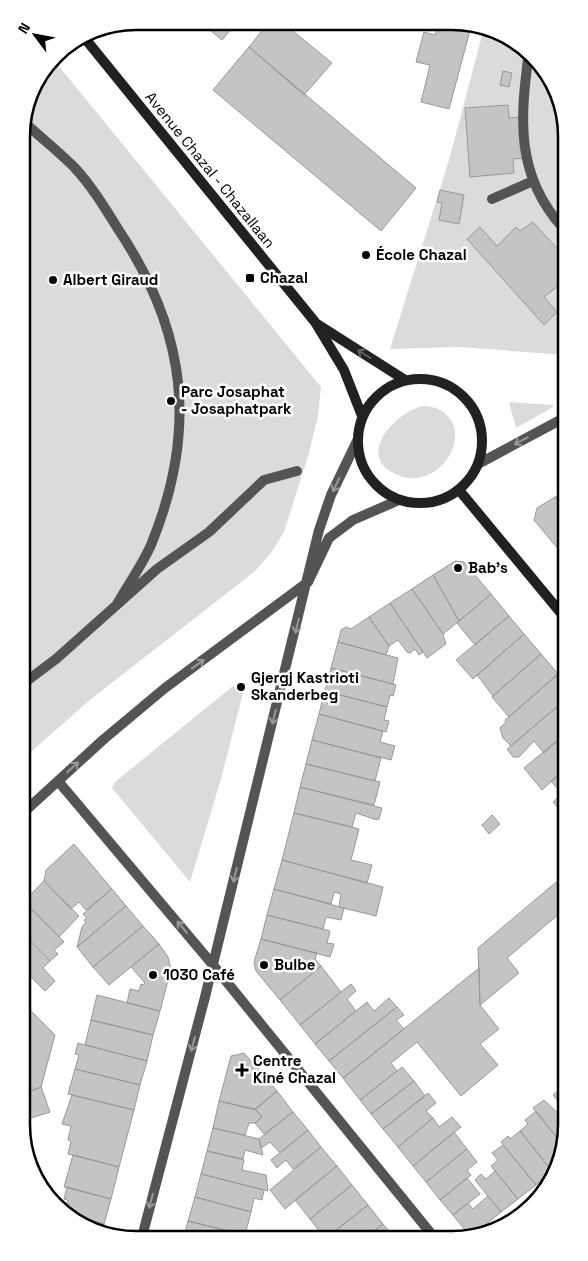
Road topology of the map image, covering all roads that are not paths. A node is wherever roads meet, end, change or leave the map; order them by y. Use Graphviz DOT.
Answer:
graph roads {
  1 [pos="88,42"];
  2 [pos="528,62"];
  3 [pos="30,128"];
  4 [pos="533,181"];
  5 [pos="492,199"];
  6 [pos="558,223"];
  7 [pos="315,322"];
  8 [pos="405,380"];
  9 [pos="362,416"];
  10 [pos="558,421"];
  11 [pos="357,441"];
  12 [pos="478,464"];
  13 [pos="297,471"];
  14 [pos="458,490"];
  15 [pos="398,500"];
  16 [pos="308,582"];
  17 [pos="117,604"];
  18 [pos="558,610"];
  19 [pos="30,678"];
  20 [pos="58,781"];
  21 [pos="30,807"];
  22 [pos="213,965"];
  23 [pos="144,1231"];
  24 [pos="429,1231"];
  1 -- 7 [label="street, Avenue Chazal - Chazallaan"];
  2 -- 4 [label="street"];
  3 -- 17 [label="street"];
  4 -- 5 [label="street"];
  4 -- 6 [label="street"];
  8 -- 7 [label="street, Avenue Chazal - Chazallaan, one-way"];
  7 -- 9 [label="street, Avenue Chazal - Chazallaan"];
  8 -- 9 [label="street"];
  8 -- 12 [label="street"];
  9 -- 11 [label="street"];
  10 -- 12 [label="street, one-way"];
  11 -- 15 [label="street"];
  11 -- 16 [label="street, one-way"];
  12 -- 14 [label="street"];
  13 -- 17 [label="street"];
  14 -- 15 [label="street"];
  14 -- 18 [label="street"];
  15 -- 16 [label="street"];
  20 -- 16 [label="street, one-way"];
  16 -- 22 [label="street, one-way"];
  17 -- 19 [label="street"];
  20 -- 21 [label="street"];
  22 -- 20 [label="street, one-way"];
  22 -- 23 [label="street, one-way"];
  22 -- 24 [label="street"];
}
